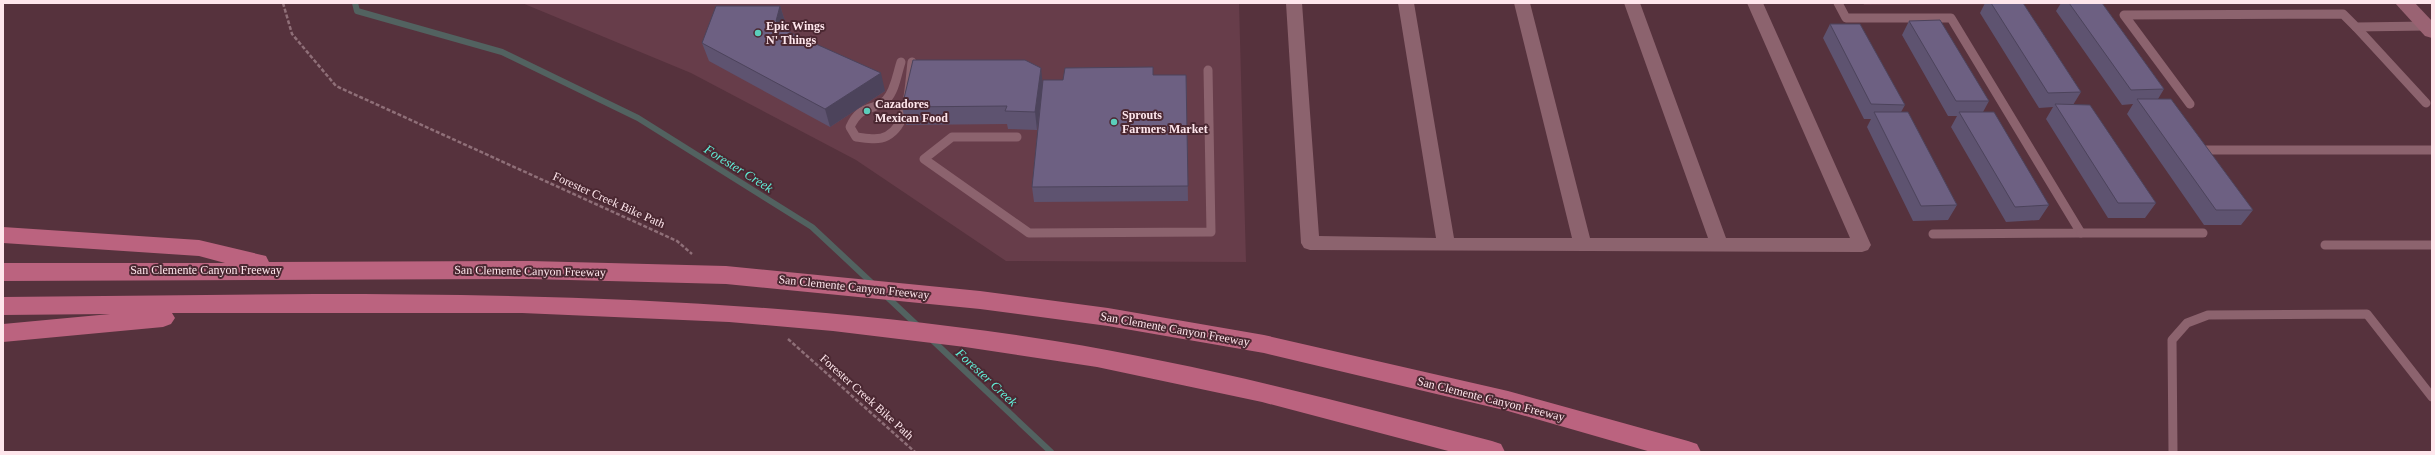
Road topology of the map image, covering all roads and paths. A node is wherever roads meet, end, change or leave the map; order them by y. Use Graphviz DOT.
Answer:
graph roads {
  1 [pos="283,3"];
  2 [pos="1294,3"];
  3 [pos="1406,3"];
  4 [pos="1522,3"];
  5 [pos="1632,3"];
  6 [pos="1755,3"];
  7 [pos="1838,3"];
  8 [pos="2404,3"];
  9 [pos="2356,27"];
  10 [pos="2429,29"];
  11 [pos="901,62"];
  12 [pos="912,62"];
  13 [pos="1208,70"];
  14 [pos="2426,103"];
  15 [pos="2190,104"];
  16 [pos="1017,137"];
  17 [pos="2202,150"];
  18 [pos="2432,150"];
  19 [pos="2081,233"];
  20 [pos="2203,233"];
  21 [pos="1933,234"];
  22 [pos="3,235"];
  23 [pos="1446,245"];
  24 [pos="1583,245"];
  25 [pos="1719,245"];
  26 [pos="2325,245"];
  27 [pos="2432,245"];
  28 [pos="695,256"];
  29 [pos="292,270"];
  30 [pos="3,272"];
  31 [pos="309,304"];
  32 [pos="3,306"];
  33 [pos="3,332"];
  34 [pos="785,336"];
  35 [pos="2432,397"];
  36 [pos="915,452"];
  37 [pos="1492,452"];
  38 [pos="1688,452"];
  39 [pos="2173,452"];
  1 -- 28 [label="path, Forester Creek Bike Path"];
  2 -- 23 [label="street"];
  3 -- 23 [label="street"];
  4 -- 24 [label="street"];
  5 -- 25 [label="street"];
  6 -- 25 [label="street"];
  7 -- 19 [label="lane"];
  8 -- 10 [label="main road"];
  9 -- 10 [label="lane"];
  9 -- 14 [label="lane"];
  9 -- 15 [label="lane"];
  11 -- 12 [label="lane"];
  13 -- 16 [label="lane"];
  17 -- 18 [label="lane"];
  19 -- 20 [label="lane"];
  19 -- 21 [label="lane"];
  22 -- 29 [label="highway"];
  23 -- 24 [label="street"];
  24 -- 25 [label="street"];
  26 -- 27 [label="lane"];
  29 -- 30 [label="highway, San Clemente Canyon Freeway"];
  29 -- 38 [label="highway, San Clemente Canyon Freeway"];
  31 -- 32 [label="highway"];
  31 -- 33 [label="highway"];
  31 -- 37 [label="highway"];
  34 -- 36 [label="path, Forester Creek Bike Path"];
  35 -- 39 [label="lane"];
}
